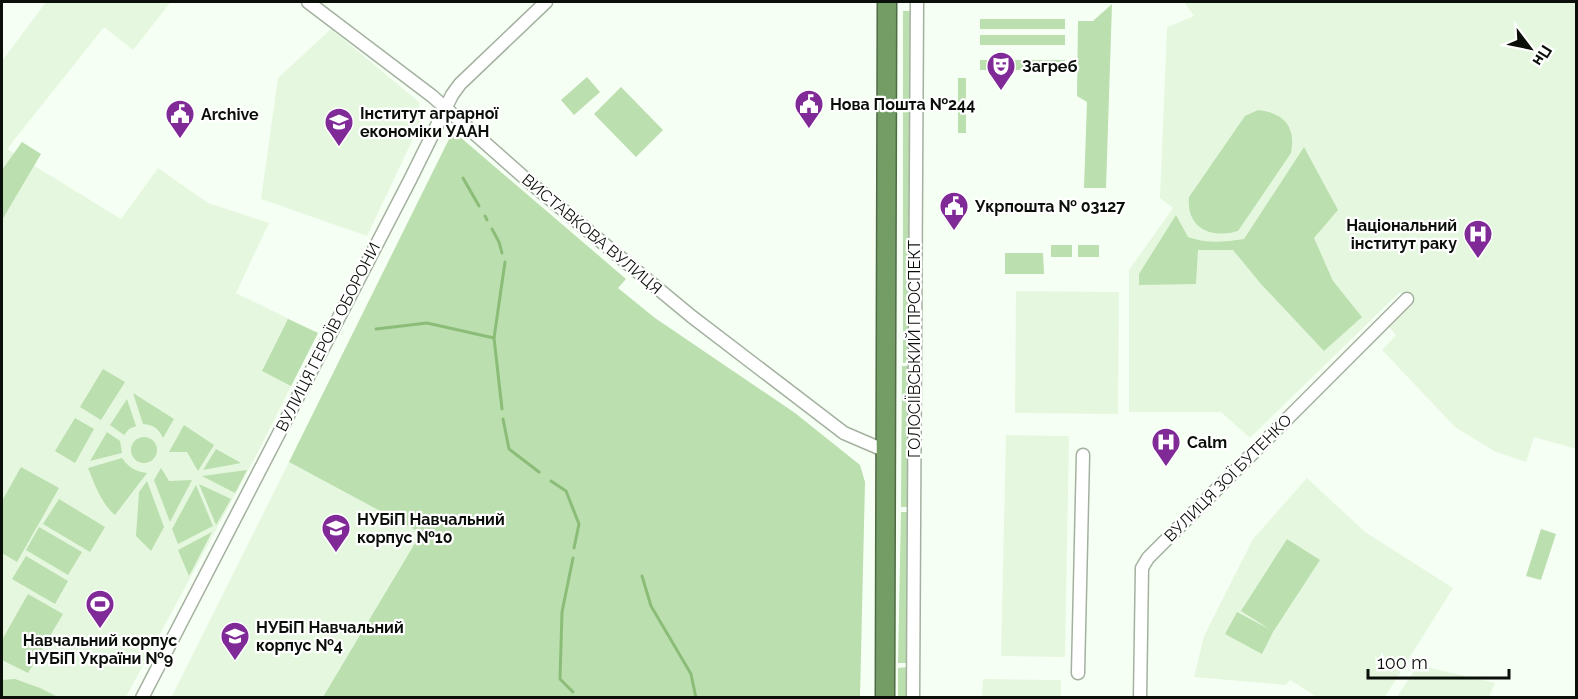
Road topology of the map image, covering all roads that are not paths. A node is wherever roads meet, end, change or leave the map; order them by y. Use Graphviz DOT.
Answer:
graph roads {
  1 [pos="308,2"];
  2 [pos="546,2"];
  3 [pos="887,2"];
  4 [pos="917,2"];
  5 [pos="445,107"];
  6 [pos="1407,299"];
  7 [pos="886,451"];
  8 [pos="1083,455"];
  9 [pos="1078,673"];
  10 [pos="142,698"];
  11 [pos="885,698"];
  12 [pos="913,698"];
  13 [pos="1140,698"];
  1 -- 5 [label="street, ВИСТАВКОВА ВУЛИЦЯ"];
  2 -- 5 [label="street, ВУЛИЦЯ ГЕРОЇВ ОБОРОНИ"];
  3 -- 7 [label="highway, ГОЛОСІЇВСЬКИЙ ПРОСПЕКТ"];
  4 -- 12 [label="street, ГОЛОСІЇВСЬКИЙ ПРОСПЕКТ"];
  5 -- 7 [label="street, ВИСТАВКОВА ВУЛИЦЯ"];
  5 -- 10 [label="street, ВУЛИЦЯ ГЕРОЇВ ОБОРОНИ"];
  6 -- 13 [label="street, ВУЛИЦЯ ЗОЇ БУТЕНКО"];
  7 -- 11 [label="highway, ГОЛОСІЇВСЬКИЙ ПРОСПЕКТ"];
  8 -- 9 [label="street"];
}
